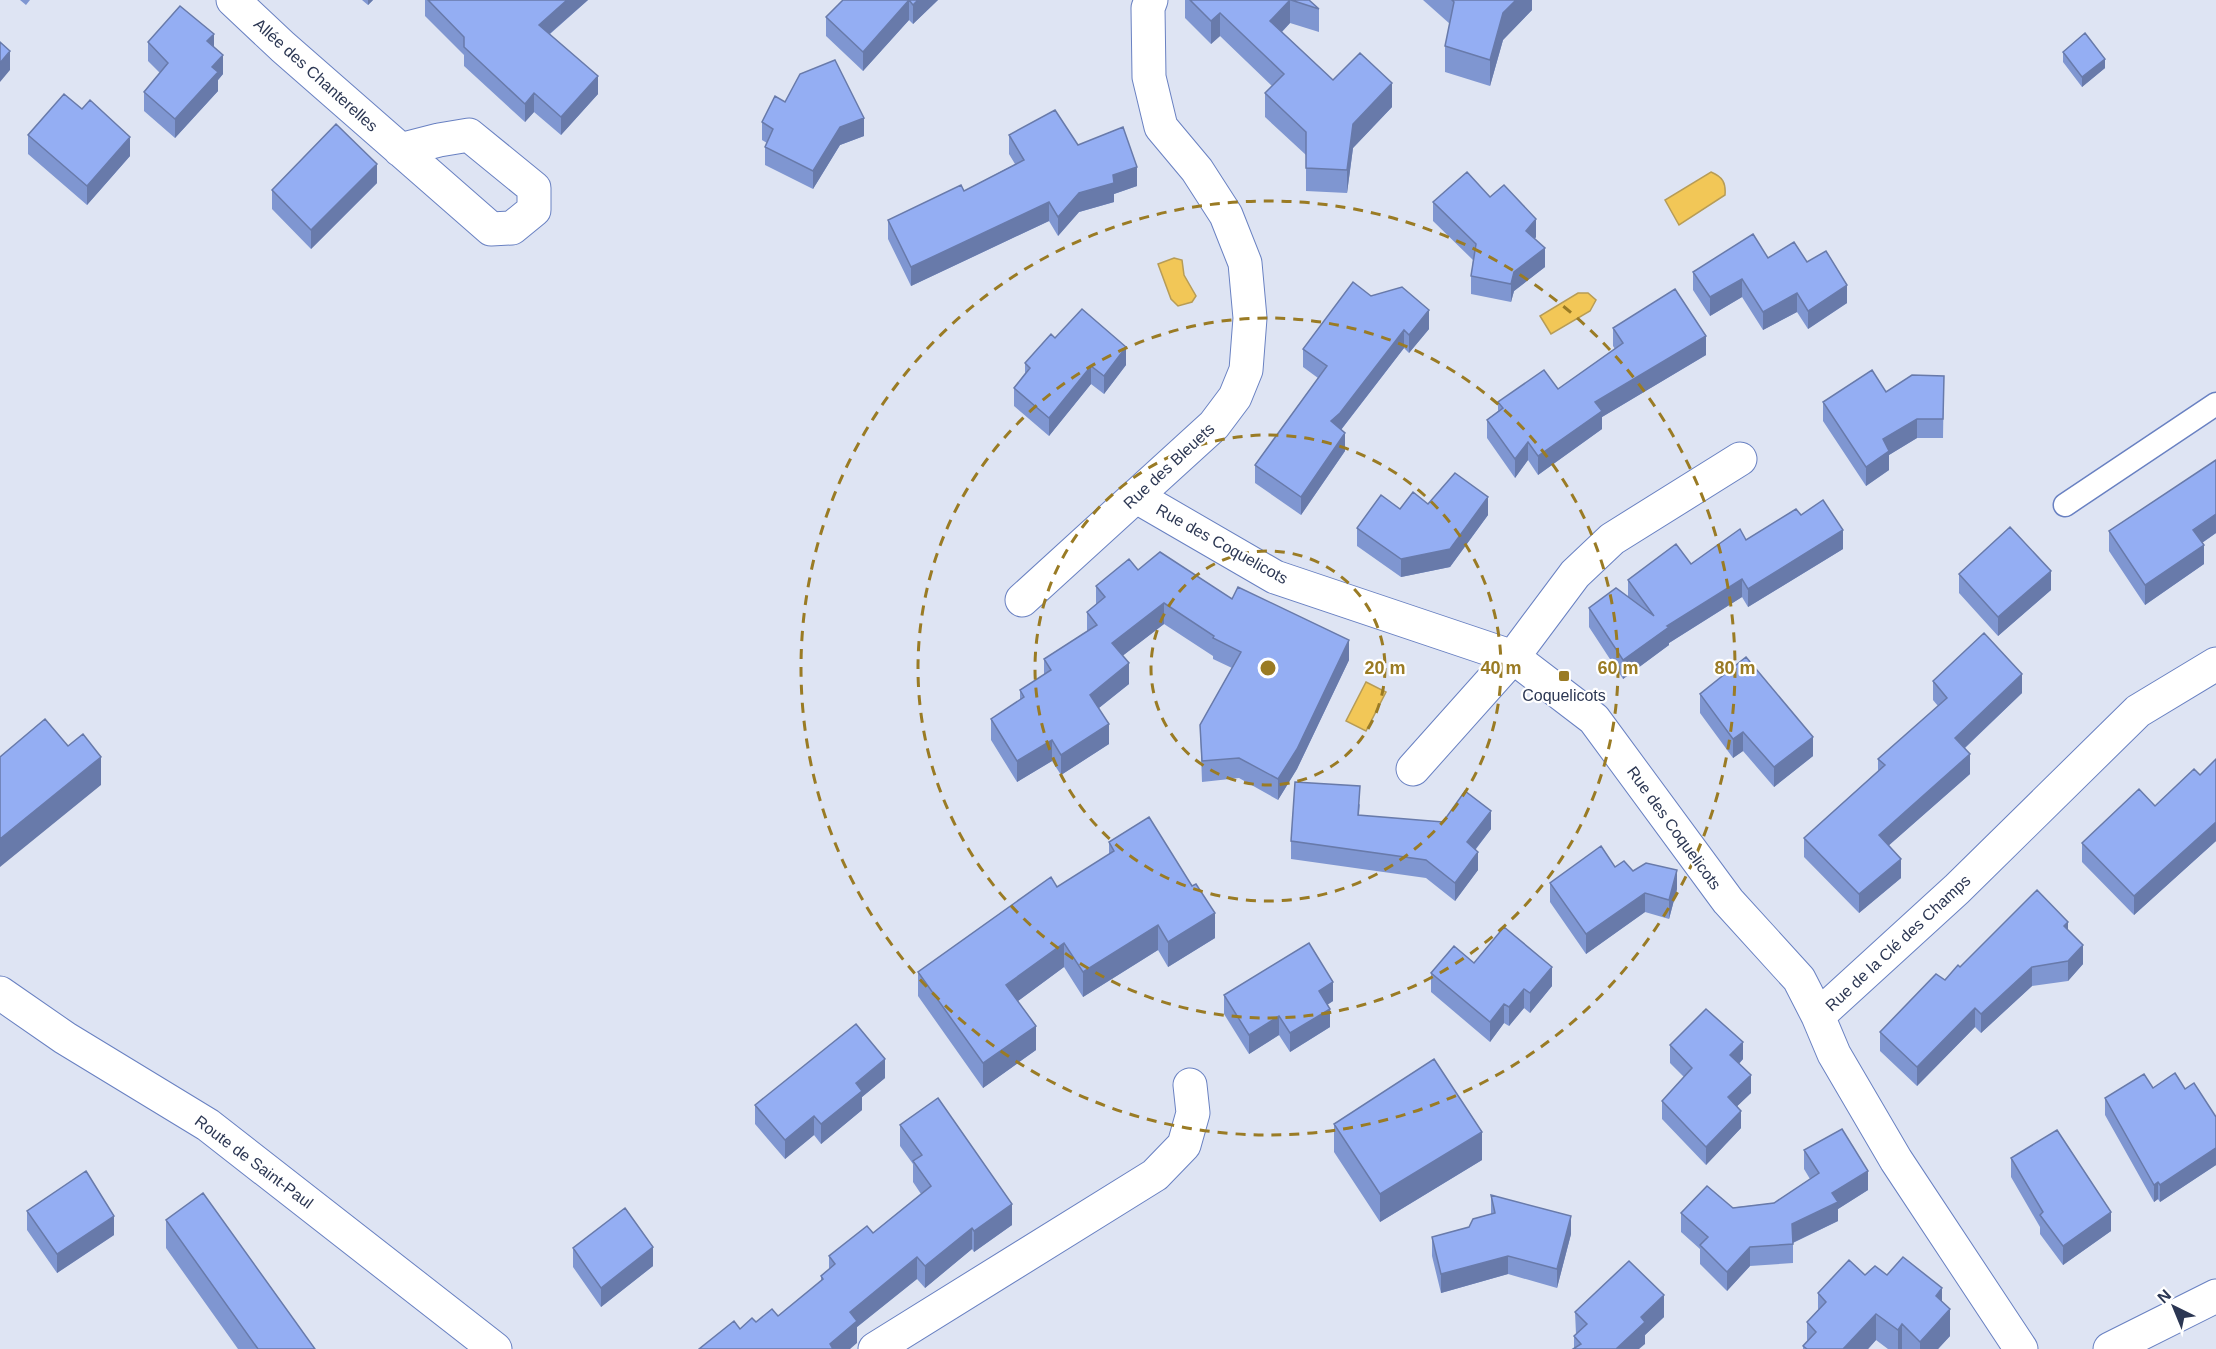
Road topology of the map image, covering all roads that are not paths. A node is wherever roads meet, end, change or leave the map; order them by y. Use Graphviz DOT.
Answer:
graph roads {
  1 [pos="233,0"];
  2 [pos="1151,0"];
  3 [pos="400,150"];
  4 [pos="2216,404"];
  5 [pos="1740,459"];
  6 [pos="1137,497"];
  7 [pos="2066,505"];
  8 [pos="1022,600"];
  9 [pos="1513,657"];
  10 [pos="2216,664"];
  11 [pos="1413,769"];
  12 [pos="0,993"];
  13 [pos="1818,1016"];
  14 [pos="1190,1085"];
  15 [pos="2216,1296"];
  16 [pos="495,1349"];
  17 [pos="875,1349"];
  18 [pos="2021,1349"];
  19 [pos="2110,1349"];
  1 -- 3 [label="street, Allée des Chanterelles"];
  2 -- 6 [label="street, Rue des Bleuets"];
  4 -- 7 [label="lane"];
  5 -- 9 [label="street"];
  6 -- 8 [label="street, Rue des Bleuets"];
  6 -- 9 [label="street, Rue des Coquelicots"];
  9 -- 11 [label="street"];
  9 -- 13 [label="street, Rue des Coquelicots"];
  10 -- 13 [label="street, Rue de la Clé des Champs"];
  12 -- 16 [label="street, Route de Saint-Paul"];
  13 -- 18 [label="street, Rue de la Clé des Champs"];
  14 -- 17 [label="street"];
  15 -- 19 [label="street"];
}
